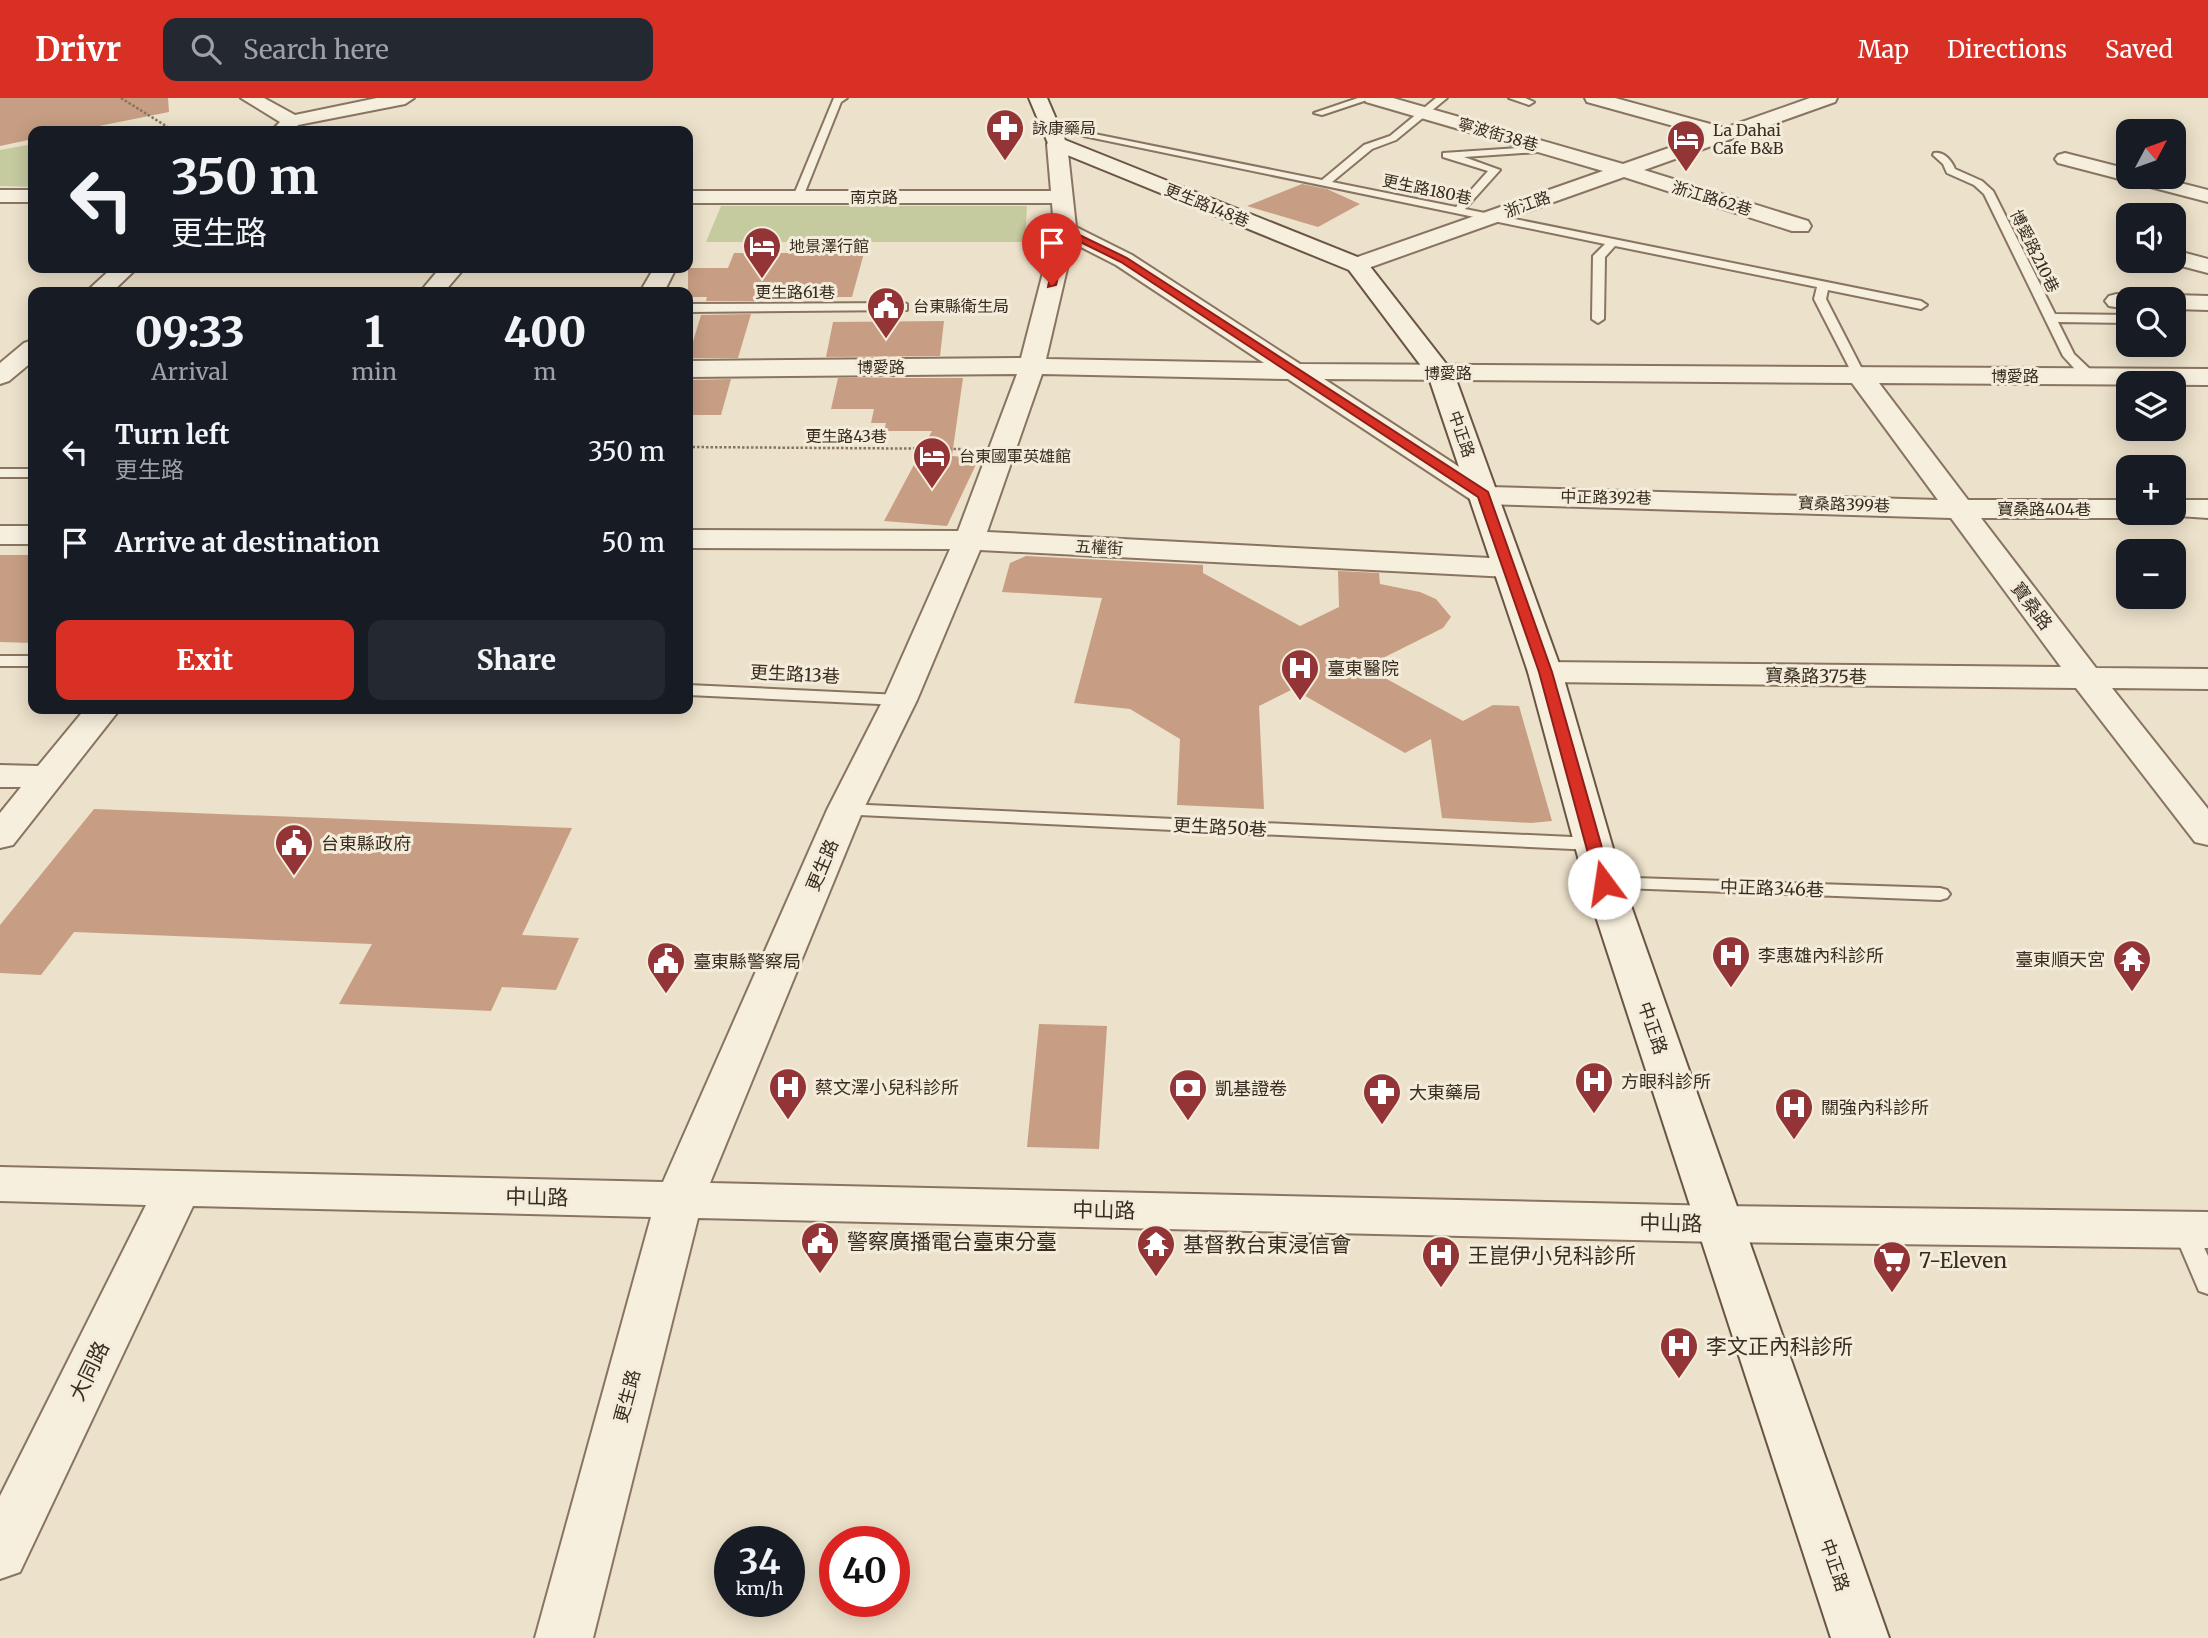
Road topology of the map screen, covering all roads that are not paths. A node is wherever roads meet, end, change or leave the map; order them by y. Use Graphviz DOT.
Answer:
graph roads {
  1 [pos="250,98"];
  2 [pos="405,98"];
  3 [pos="842,98"];
  4 [pos="1038,98"];
  5 [pos="1371,98"];
  6 [pos="1442,98"];
  7 [pos="1514,98"];
  8 [pos="1594,98"];
  9 [pos="1828,98"];
  10 [pos="1529,102"];
  11 [pos="1319,113"];
  12 [pos="1425,113"];
  13 [pos="286,126"];
  14 [pos="1725,134"];
  15 [pos="1054,136"];
  16 [pos="1548,149"];
  17 [pos="1938,155"];
  18 [pos="2065,159"];
  19 [pos="1623,170"];
  20 [pos="2116,172"];
  21 [pos="1324,184"];
  22 [pos="2181,189"];
  23 [pos="0,196"];
  24 [pos="28,196"];
  25 [pos="2208,196"];
  26 [pos="798,197"];
  27 [pos="1060,197"];
  28 [pos="695,204"];
  29 [pos="1458,211"];
  30 [pos="1489,218"];
  31 [pos="1800,226"];
  32 [pos="1065,230"];
  33 [pos="1612,243"];
  34 [pos="2186,261"];
  35 [pos="1357,265"];
  36 [pos="2208,267"];
  37 [pos="120,273"];
  38 [pos="448,273"];
  39 [pos="104,287"];
  40 [pos="436,287"];
  41 [pos="1824,287"];
  42 [pos="2186,302"];
  43 [pos="2208,303"];
  44 [pos="1921,305"];
  45 [pos="903,307"];
  46 [pos="693,308"];
  47 [pos="2116,311"];
  48 [pos="2050,318"];
  49 [pos="1598,319"];
  50 [pos="28,353"];
  51 [pos="1032,366"];
  52 [pos="11,369"];
  53 [pos="693,369"];
  54 [pos="1298,372"];
  55 [pos="1441,374"];
  56 [pos="1859,375"];
  57 [pos="2090,376"];
  58 [pos="2208,377"];
  59 [pos="28,473"];
  60 [pos="0,474"];
  61 [pos="1483,495"];
  62 [pos="1728,500"];
  63 [pos="1959,509"];
  64 [pos="2116,509"];
  65 [pos="2186,509"];
  66 [pos="2208,509"];
  67 [pos="0,535"];
  68 [pos="28,535"];
  69 [pos="693,539"];
  70 [pos="969,540"];
  71 [pos="1509,568"];
  72 [pos="0,661"];
  73 [pos="28,662"];
  74 [pos="1545,672"];
  75 [pos="2087,679"];
  76 [pos="2208,679"];
  77 [pos="693,690"];
  78 [pos="900,700"];
  79 [pos="99,714"];
  80 [pos="0,776"];
  81 [pos="49,777"];
  82 [pos="845,810"];
  83 [pos="2208,834"];
  84 [pos="0,837"];
  85 [pos="1594,844"];
  86 [pos="1604,883"];
  87 [pos="1940,894"];
  88 [pos="0,1184"];
  89 [pos="178,1188"];
  90 [pos="678,1200"];
  91 [pos="1720,1224"];
  92 [pos="2196,1230"];
  93 [pos="2208,1284"];
  94 [pos="0,1554"];
  95 [pos="564,1638"];
  96 [pos="1860,1638"];
  1 -- 13 [label="street"];
  2 -- 13 [label="street"];
  3 -- 26 [label="lane"];
  4 -- 15 [label="street, 更生路"];
  5 -- 11 [label="lane"];
  5 -- 12 [label="street, 寧波街38巷"];
  6 -- 12 [label="lane"];
  7 -- 10 [label="lane"];
  8 -- 14 [label="street"];
  9 -- 14 [label="street, 浙江路"];
  12 -- 16 [label="street, 寧波街38巷"];
  12 -- 21 [label="lane"];
  14 -- 19 [label="street, 浙江路"];
  15 -- 21 [label="lane, 更生路180巷"];
  15 -- 27 [label="street, 更生路"];
  15 -- 35 [label="street, 更生路148巷"];
  16 -- 19 [label="street, 寧波街38巷"];
  16 -- 29 [label="lane"];
  17 -- 48 [label="lane, 博愛路210巷"];
  18 -- 20 [label="street"];
  19 -- 30 [label="street, 浙江路"];
  19 -- 31 [label="street, 浙江路62巷"];
  21 -- 29 [label="lane, 更生路180巷"];
  22 -- 25 [label="street"];
  23 -- 24 [label="street"];
  26 -- 27 [label="street, 南京路"];
  26 -- 28 [label="street, 南京路"];
  27 -- 32 [label="street, 更生路"];
  29 -- 30 [label="lane, 更生路180巷"];
  30 -- 33 [label="lane, 更生路180巷"];
  30 -- 35 [label="street, 浙江路"];
  32 -- 51 [label="street, 更生路"];
  32 -- 54 [label="street, 中正路"];
  33 -- 41 [label="lane, 更生路180巷"];
  33 -- 49 [label="lane"];
  34 -- 36 [label="street"];
  35 -- 55 [label="street"];
  37 -- 39 [label="street"];
  38 -- 40 [label="street"];
  41 -- 44 [label="lane, 更生路180巷"];
  41 -- 56 [label="lane"];
  42 -- 43 [label="street"];
  45 -- 46 [label="lane, 更生路61巷"];
  47 -- 48 [label="lane"];
  48 -- 57 [label="lane, 博愛路210巷"];
  50 -- 52 [label="street"];
  51 -- 53 [label="street, 博愛路"];
  51 -- 54 [label="street, 博愛路"];
  51 -- 70 [label="street, 更生路"];
  54 -- 55 [label="street, 博愛路"];
  54 -- 61 [label="street, 中正路"];
  55 -- 56 [label="street, 博愛路"];
  55 -- 61 [label="street, 中正路"];
  56 -- 57 [label="street, 博愛路"];
  56 -- 63 [label="street, 寶桑路"];
  57 -- 58 [label="street, 博愛路"];
  59 -- 60 [label="lane"];
  61 -- 62 [label="street, 中正路392巷"];
  61 -- 71 [label="street, 中正路"];
  62 -- 63 [label="street, 寶桑路399巷"];
  63 -- 64 [label="street, 寶桑路404巷"];
  63 -- 75 [label="street, 寶桑路"];
  65 -- 66 [label="street"];
  67 -- 68 [label="street"];
  69 -- 70 [label="street, 五權街"];
  70 -- 71 [label="street, 五權街"];
  70 -- 78 [label="street, 更生路"];
  71 -- 74 [label="street, 中正路"];
  72 -- 73 [label="lane"];
  74 -- 75 [label="street, 寶桑路375巷"];
  74 -- 85 [label="street, 中正路"];
  75 -- 76 [label="street, 寶桑路375巷"];
  75 -- 83 [label="street, 寶桑路"];
  77 -- 78 [label="lane, 更生路13巷"];
  78 -- 82 [label="street, 更生路"];
  79 -- 81 [label="street"];
  80 -- 81 [label="street"];
  81 -- 84 [label="street"];
  82 -- 85 [label="lane, 更生路50巷"];
  82 -- 90 [label="street, 更生路"];
  85 -- 86 [label="street, 中正路"];
  86 -- 87 [label="lane, 中正路346巷"];
  86 -- 91 [label="street, 中正路"];
  88 -- 89 [label="street, 中山路"];
  89 -- 90 [label="street, 中山路"];
  89 -- 94 [label="street, 大同路"];
  90 -- 91 [label="street, 中山路"];
  90 -- 95 [label="street, 更生路"];
  91 -- 92 [label="street, 中山路"];
  91 -- 96 [label="street, 中正路"];
  92 -- 93 [label="lane"];
}
